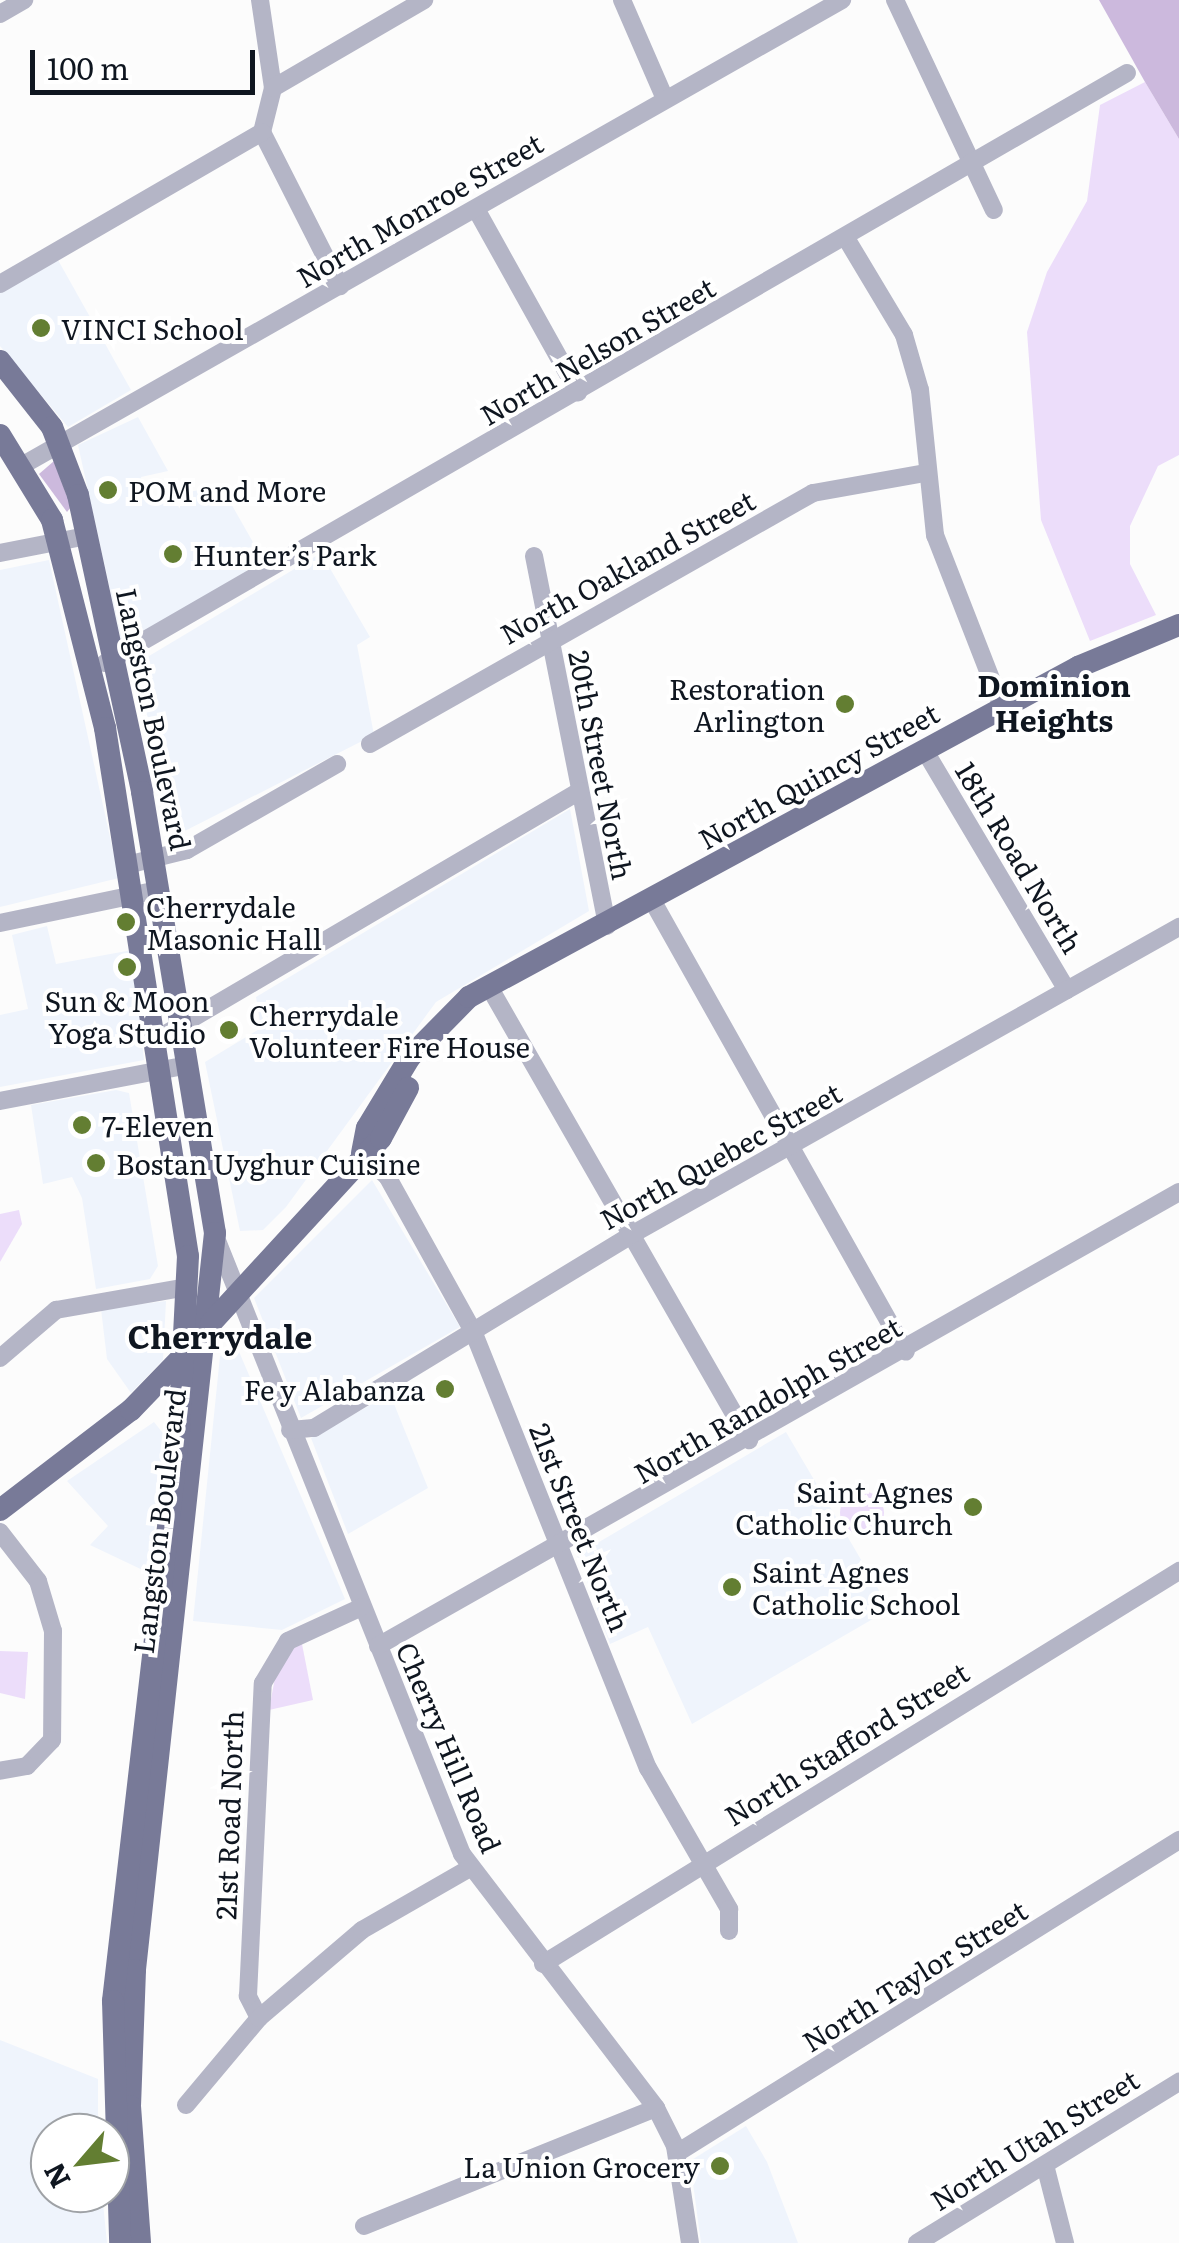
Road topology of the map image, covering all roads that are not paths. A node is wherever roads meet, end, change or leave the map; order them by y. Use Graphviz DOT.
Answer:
graph roads {
  1 [pos="24,0"];
  2 [pos="260,0"];
  3 [pos="424,0"];
  4 [pos="622,0"];
  5 [pos="842,0"];
  6 [pos="895,0"];
  7 [pos="0,14"];
  8 [pos="1127,73"];
  9 [pos="272,88"];
  10 [pos="666,99"];
  11 [pos="262,132"];
  12 [pos="968,162"];
  13 [pos="476,209"];
  14 [pos="994,210"];
  15 [pos="846,238"];
  16 [pos="0,284"];
  17 [pos="340,286"];
  18 [pos="0,361"];
  19 [pos="578,392"];
  20 [pos="0,435"];
  21 [pos="61,444"];
  22 [pos="23,465"];
  23 [pos="925,472"];
  24 [pos="88,536"];
  25 [pos="59,542"];
  26 [pos="0,553"];
  27 [pos="534,556"];
  28 [pos="1179,625"];
  29 [pos="550,642"];
  30 [pos="101,665"];
  31 [pos="1003,709"];
  32 [pos="370,744"];
  33 [pos="926,752"];
  34 [pos="337,764"];
  35 [pos="580,790"];
  36 [pos="142,862"];
  37 [pos="147,892"];
  38 [pos="652,900"];
  39 [pos="0,924"];
  40 [pos="607,926"];
  41 [pos="1179,927"];
  42 [pos="491,990"];
  43 [pos="1067,990"];
  44 [pos="167,1034"];
  45 [pos="184,1066"];
  46 [pos="160,1072"];
  47 [pos="0,1101"];
  48 [pos="791,1146"];
  49 [pos="362,1153"];
  50 [pos="1179,1192"];
  51 [pos="184,1209"];
  52 [pos="215,1234"];
  53 [pos="631,1235"];
  54 [pos="216,1272"];
  55 [pos="188,1287"];
  56 [pos="237,1292"];
  57 [pos="212,1322"];
  58 [pos="473,1331"];
  59 [pos="906,1352"];
  60 [pos="186,1354"];
  61 [pos="0,1358"];
  62 [pos="131,1410"];
  63 [pos="290,1430"];
  64 [pos="179,1432"];
  65 [pos="749,1440"];
  66 [pos="0,1510"];
  67 [pos="0,1532"];
  68 [pos="559,1550"];
  69 [pos="1179,1570"];
  70 [pos="362,1607"];
  71 [pos="378,1646"];
  72 [pos="0,1771"];
  73 [pos="1179,1840"];
  74 [pos="704,1863"];
  75 [pos="470,1868"];
  76 [pos="729,1931"];
  77 [pos="543,1964"];
  78 [pos="258,2018"];
  79 [pos="1179,2082"];
  80 [pos="186,2105"];
  81 [pos="656,2108"];
  82 [pos="677,2153"];
  83 [pos="1045,2165"];
  84 [pos="364,2226"];
  85 [pos="120,2243"];
  86 [pos="140,2243"];
  87 [pos="690,2243"];
  88 [pos="917,2243"];
  89 [pos="1065,2243"];
  1 -- 7 [label="street"];
  2 -- 9 [label="street"];
  3 -- 9 [label="street"];
  4 -- 10 [label="street"];
  5 -- 10 [label="street, North Monroe Street"];
  6 -- 12 [label="street"];
  8 -- 12 [label="street, North Nelson Street"];
  9 -- 11 [label="street"];
  10 -- 13 [label="street, North Monroe Street"];
  11 -- 16 [label="street"];
  11 -- 17 [label="street"];
  12 -- 14 [label="street"];
  12 -- 15 [label="street, North Nelson Street"];
  13 -- 17 [label="street, North Monroe Street"];
  13 -- 19 [label="street"];
  15 -- 19 [label="street, North Nelson Street"];
  15 -- 23 [label="street"];
  17 -- 21 [label="street, North Monroe Street"];
  18 -- 21 [label="main road, Langston Boulevard"];
  19 -- 30 [label="street, North Nelson Street"];
  20 -- 22 [label="main road, Langston Boulevard"];
  21 -- 22 [label="street, North Monroe Street"];
  21 -- 24 [label="main road, Langston Boulevard"];
  22 -- 25 [label="main road, Langston Boulevard"];
  23 -- 29 [label="street, North Oakland Street"];
  23 -- 31 [label="street"];
  24 -- 25 [label="street"];
  24 -- 30 [label="main road, Langston Boulevard"];
  25 -- 26 [label="street"];
  25 -- 30 [label="main road, Langston Boulevard"];
  27 -- 29 [label="street, 20th Street North"];
  28 -- 31 [label="main road, North Quincy Street"];
  29 -- 32 [label="street, North Oakland Street"];
  29 -- 35 [label="street, 20th Street North"];
  30 -- 36 [label="main road, Langston Boulevard"];
  31 -- 33 [label="main road, North Quincy Street"];
  33 -- 38 [label="main road, North Quincy Street"];
  33 -- 43 [label="street, 18th Road North"];
  34 -- 36 [label="street"];
  35 -- 40 [label="street, 20th Street North"];
  35 -- 44 [label="street"];
  36 -- 37 [label="main road, Langston Boulevard"];
  37 -- 39 [label="street"];
  37 -- 44 [label="main road, Langston Boulevard"];
  38 -- 40 [label="main road, North Quincy Street"];
  38 -- 48 [label="street, 20th Street North"];
  40 -- 42 [label="main road, North Quincy Street"];
  41 -- 43 [label="street, North Quebec Street"];
  42 -- 49 [label="main road, North Quincy Street"];
  42 -- 53 [label="street"];
  43 -- 48 [label="street, North Quebec Street"];
  44 -- 45 [label="main road, Langston Boulevard"];
  44 -- 46 [label="main road, Langston Boulevard"];
  45 -- 46 [label="street"];
  45 -- 52 [label="main road, Langston Boulevard"];
  46 -- 47 [label="street"];
  46 -- 51 [label="main road, Langston Boulevard"];
  48 -- 53 [label="street, North Quebec Street"];
  48 -- 59 [label="street, 20th Street North"];
  49 -- 56 [label="main road, North Quincy Street"];
  49 -- 58 [label="street, 21st Street North"];
  50 -- 59 [label="street, North Randolph Street"];
  51 -- 54 [label="main road"];
  51 -- 55 [label="main road, Langston Boulevard"];
  52 -- 54 [label="main road, Langston Boulevard"];
  52 -- 56 [label="street, Cherry Hill Road"];
  53 -- 58 [label="street, North Quebec Street"];
  53 -- 65 [label="street"];
  54 -- 56 [label="main road"];
  54 -- 57 [label="main road, Langston Boulevard"];
  55 -- 60 [label="main road, Langston Boulevard"];
  55 -- 61 [label="street"];
  56 -- 57 [label="main road, North Quincy Street"];
  56 -- 63 [label="street, Cherry Hill Road"];
  57 -- 60 [label="main road, North Quincy Street"];
  57 -- 86 [label="main road, Langston Boulevard"];
  58 -- 63 [label="street, North Quebec Street"];
  58 -- 68 [label="street, 21st Street North"];
  59 -- 65 [label="street, North Randolph Street"];
  60 -- 62 [label="main road, North Quincy Street"];
  60 -- 64 [label="main road, Langston Boulevard"];
  62 -- 64 [label="main road"];
  62 -- 66 [label="main road, North Quincy Street"];
  63 -- 70 [label="street, Cherry Hill Road"];
  64 -- 85 [label="main road, Langston Boulevard"];
  65 -- 68 [label="street, North Randolph Street"];
  67 -- 72 [label="street"];
  68 -- 71 [label="street, North Randolph Street"];
  68 -- 74 [label="street, 21st Street North"];
  69 -- 74 [label="street, North Stafford Street"];
  70 -- 71 [label="street, Cherry Hill Road"];
  70 -- 78 [label="street, 21st Road North"];
  71 -- 75 [label="street, Cherry Hill Road"];
  73 -- 82 [label="street, North Taylor Street"];
  74 -- 76 [label="street, 21st Street North"];
  74 -- 77 [label="street, North Stafford Street"];
  75 -- 77 [label="street, Cherry Hill Road"];
  75 -- 78 [label="street"];
  77 -- 81 [label="street, Cherry Hill Road"];
  78 -- 80 [label="street"];
  79 -- 83 [label="street, North Utah Street"];
  81 -- 82 [label="street, Cherry Hill Road"];
  81 -- 84 [label="street"];
  82 -- 87 [label="street, Cherry Hill Road"];
  83 -- 88 [label="street, North Utah Street"];
  83 -- 89 [label="street"];
}
